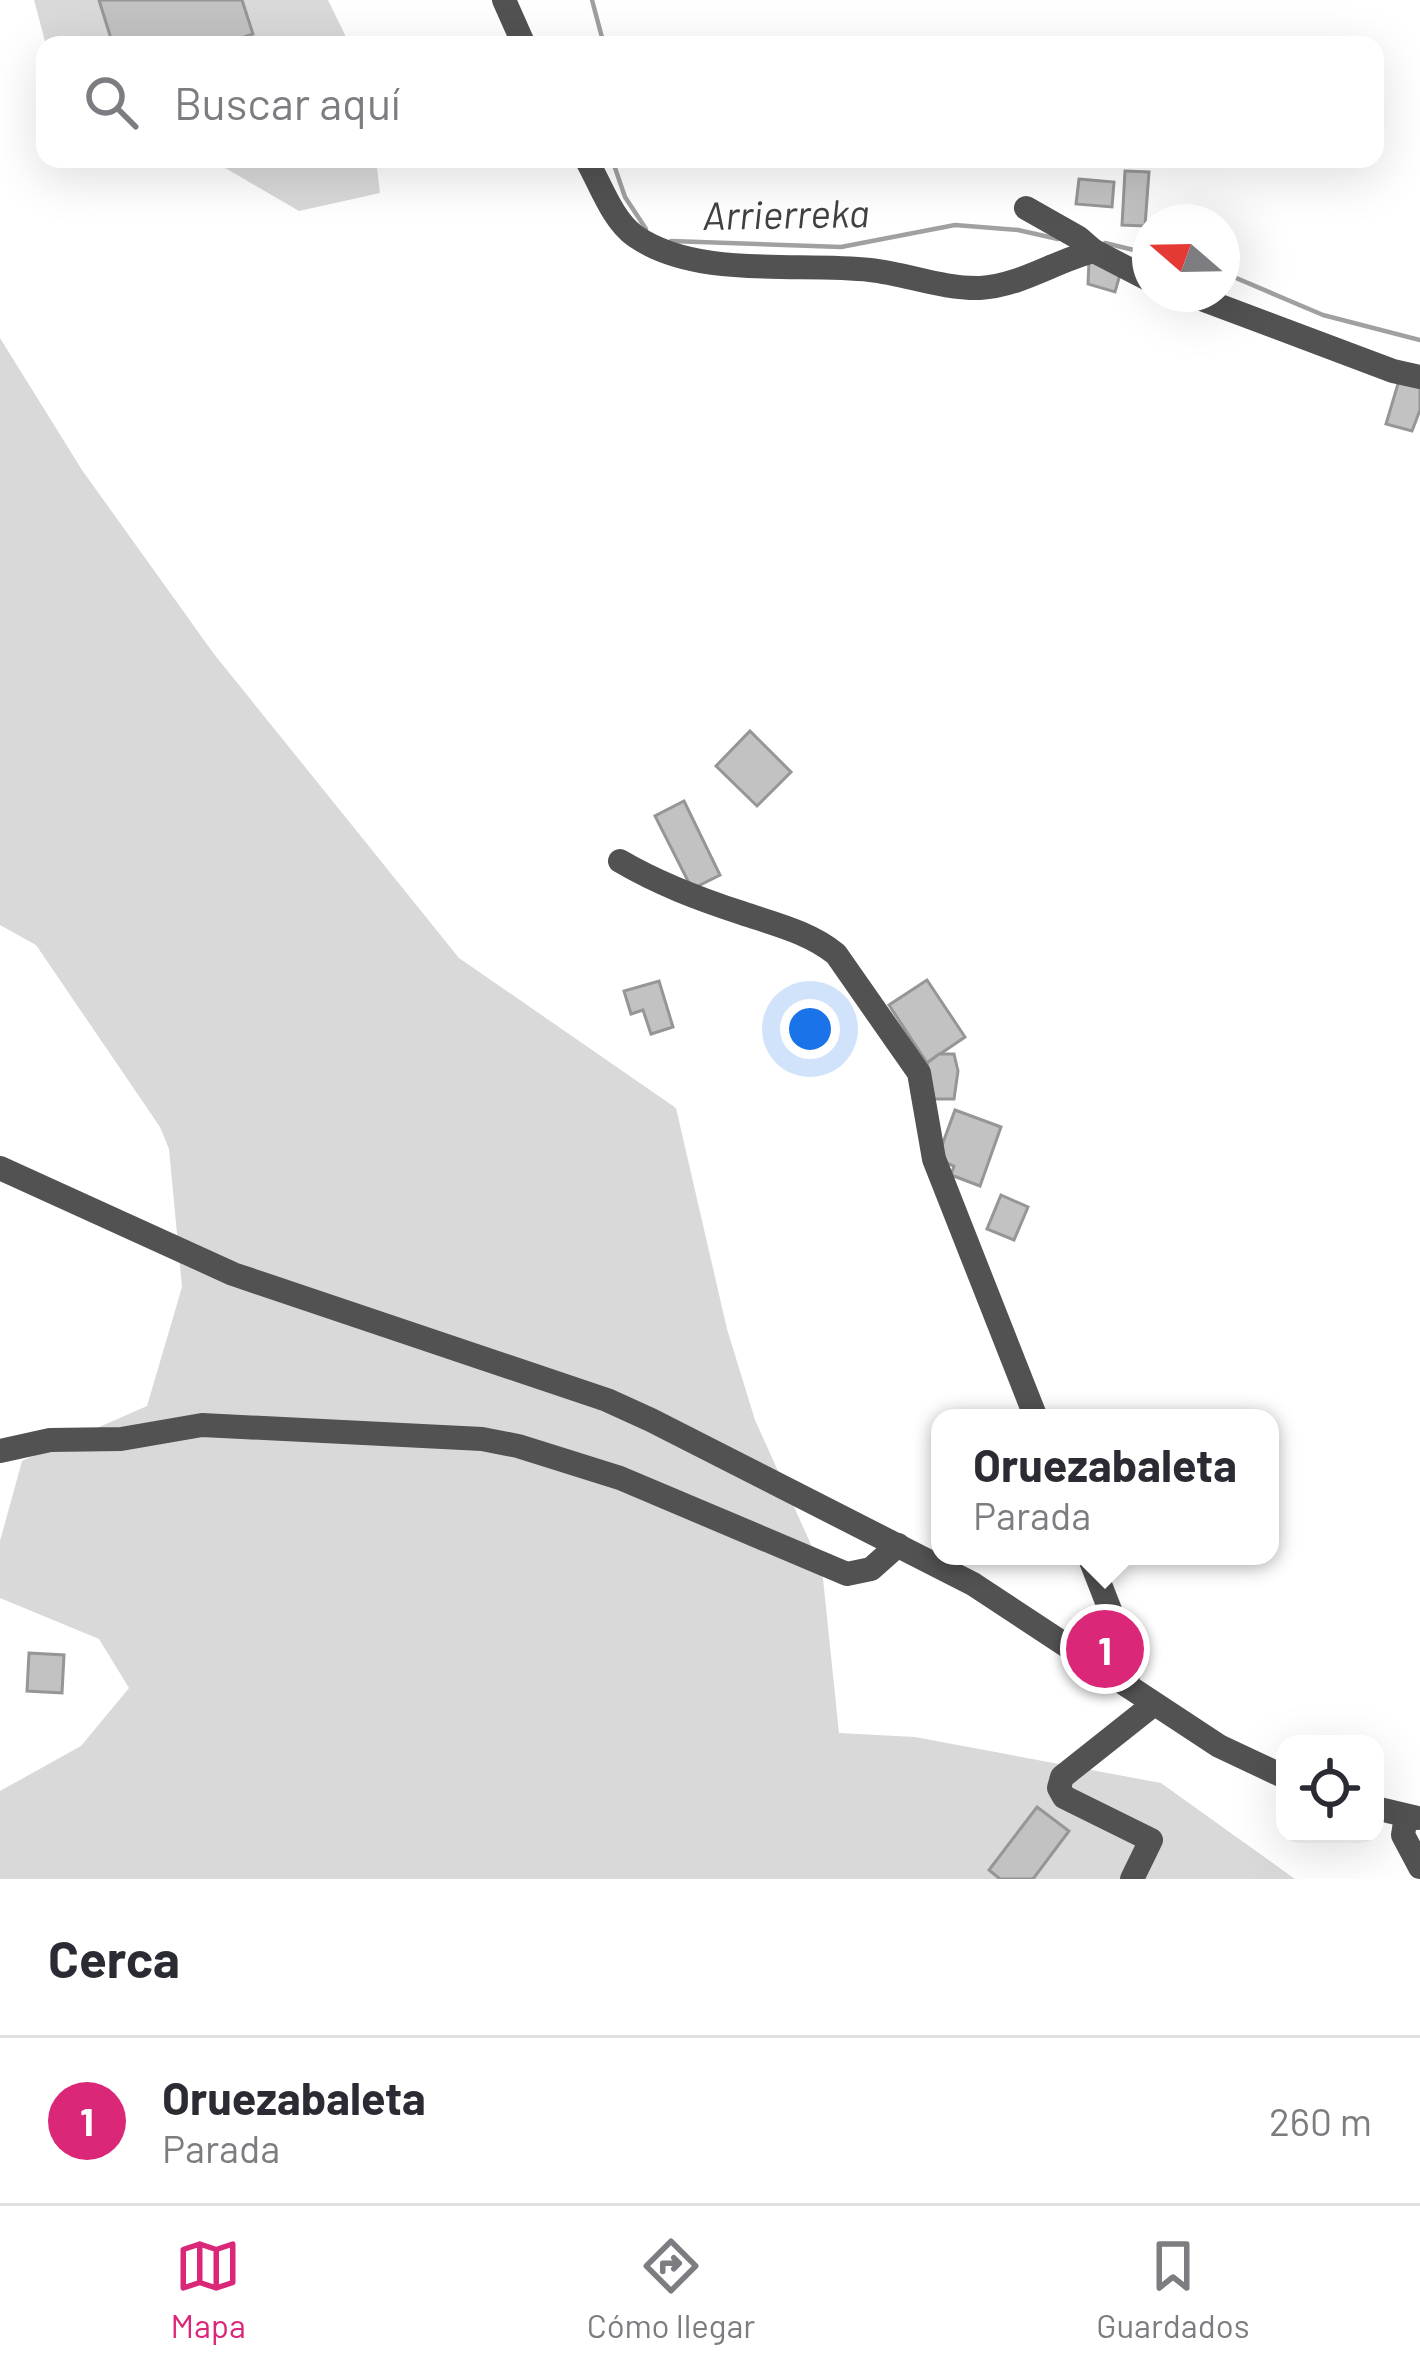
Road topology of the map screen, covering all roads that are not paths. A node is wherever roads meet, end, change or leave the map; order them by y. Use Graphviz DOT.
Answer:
graph roads {
  1 [pos="505,0"];
  2 [pos="520,36"];
  3 [pos="591,168"];
  4 [pos="1026,208"];
  5 [pos="1094,251"];
  6 [pos="1132,271"];
  7 [pos="1236,312"];
  8 [pos="1420,377"];
  9 [pos="620,861"];
  10 [pos="0,1168"];
  11 [pos="1032,1409"];
  12 [pos="0,1451"];
  13 [pos="898,1545"];
  14 [pos="931,1562"];
  15 [pos="936,1565"];
  16 [pos="1093,1565"];
  17 [pos="1128,1687"];
  18 [pos="1154,1704"];
  19 [pos="1276,1774"];
  20 [pos="1413,1817"];
  21 [pos="1420,1867"];
  22 [pos="1132,1879"];
  1 -- 2 [label="street"];
  3 -- 5 [label="street"];
  4 -- 5 [label="street"];
  5 -- 6 [label="street"];
  7 -- 8 [label="street"];
  9 -- 11 [label="street"];
  10 -- 13 [label="street"];
  12 -- 13 [label="street"];
  13 -- 14 [label="street"];
  15 -- 17 [label="street"];
  16 -- 17 [label="street"];
  17 -- 18 [label="street"];
  18 -- 19 [label="street"];
  18 -- 22 [label="street"];
  20 -- 21 [label="street"];
}
